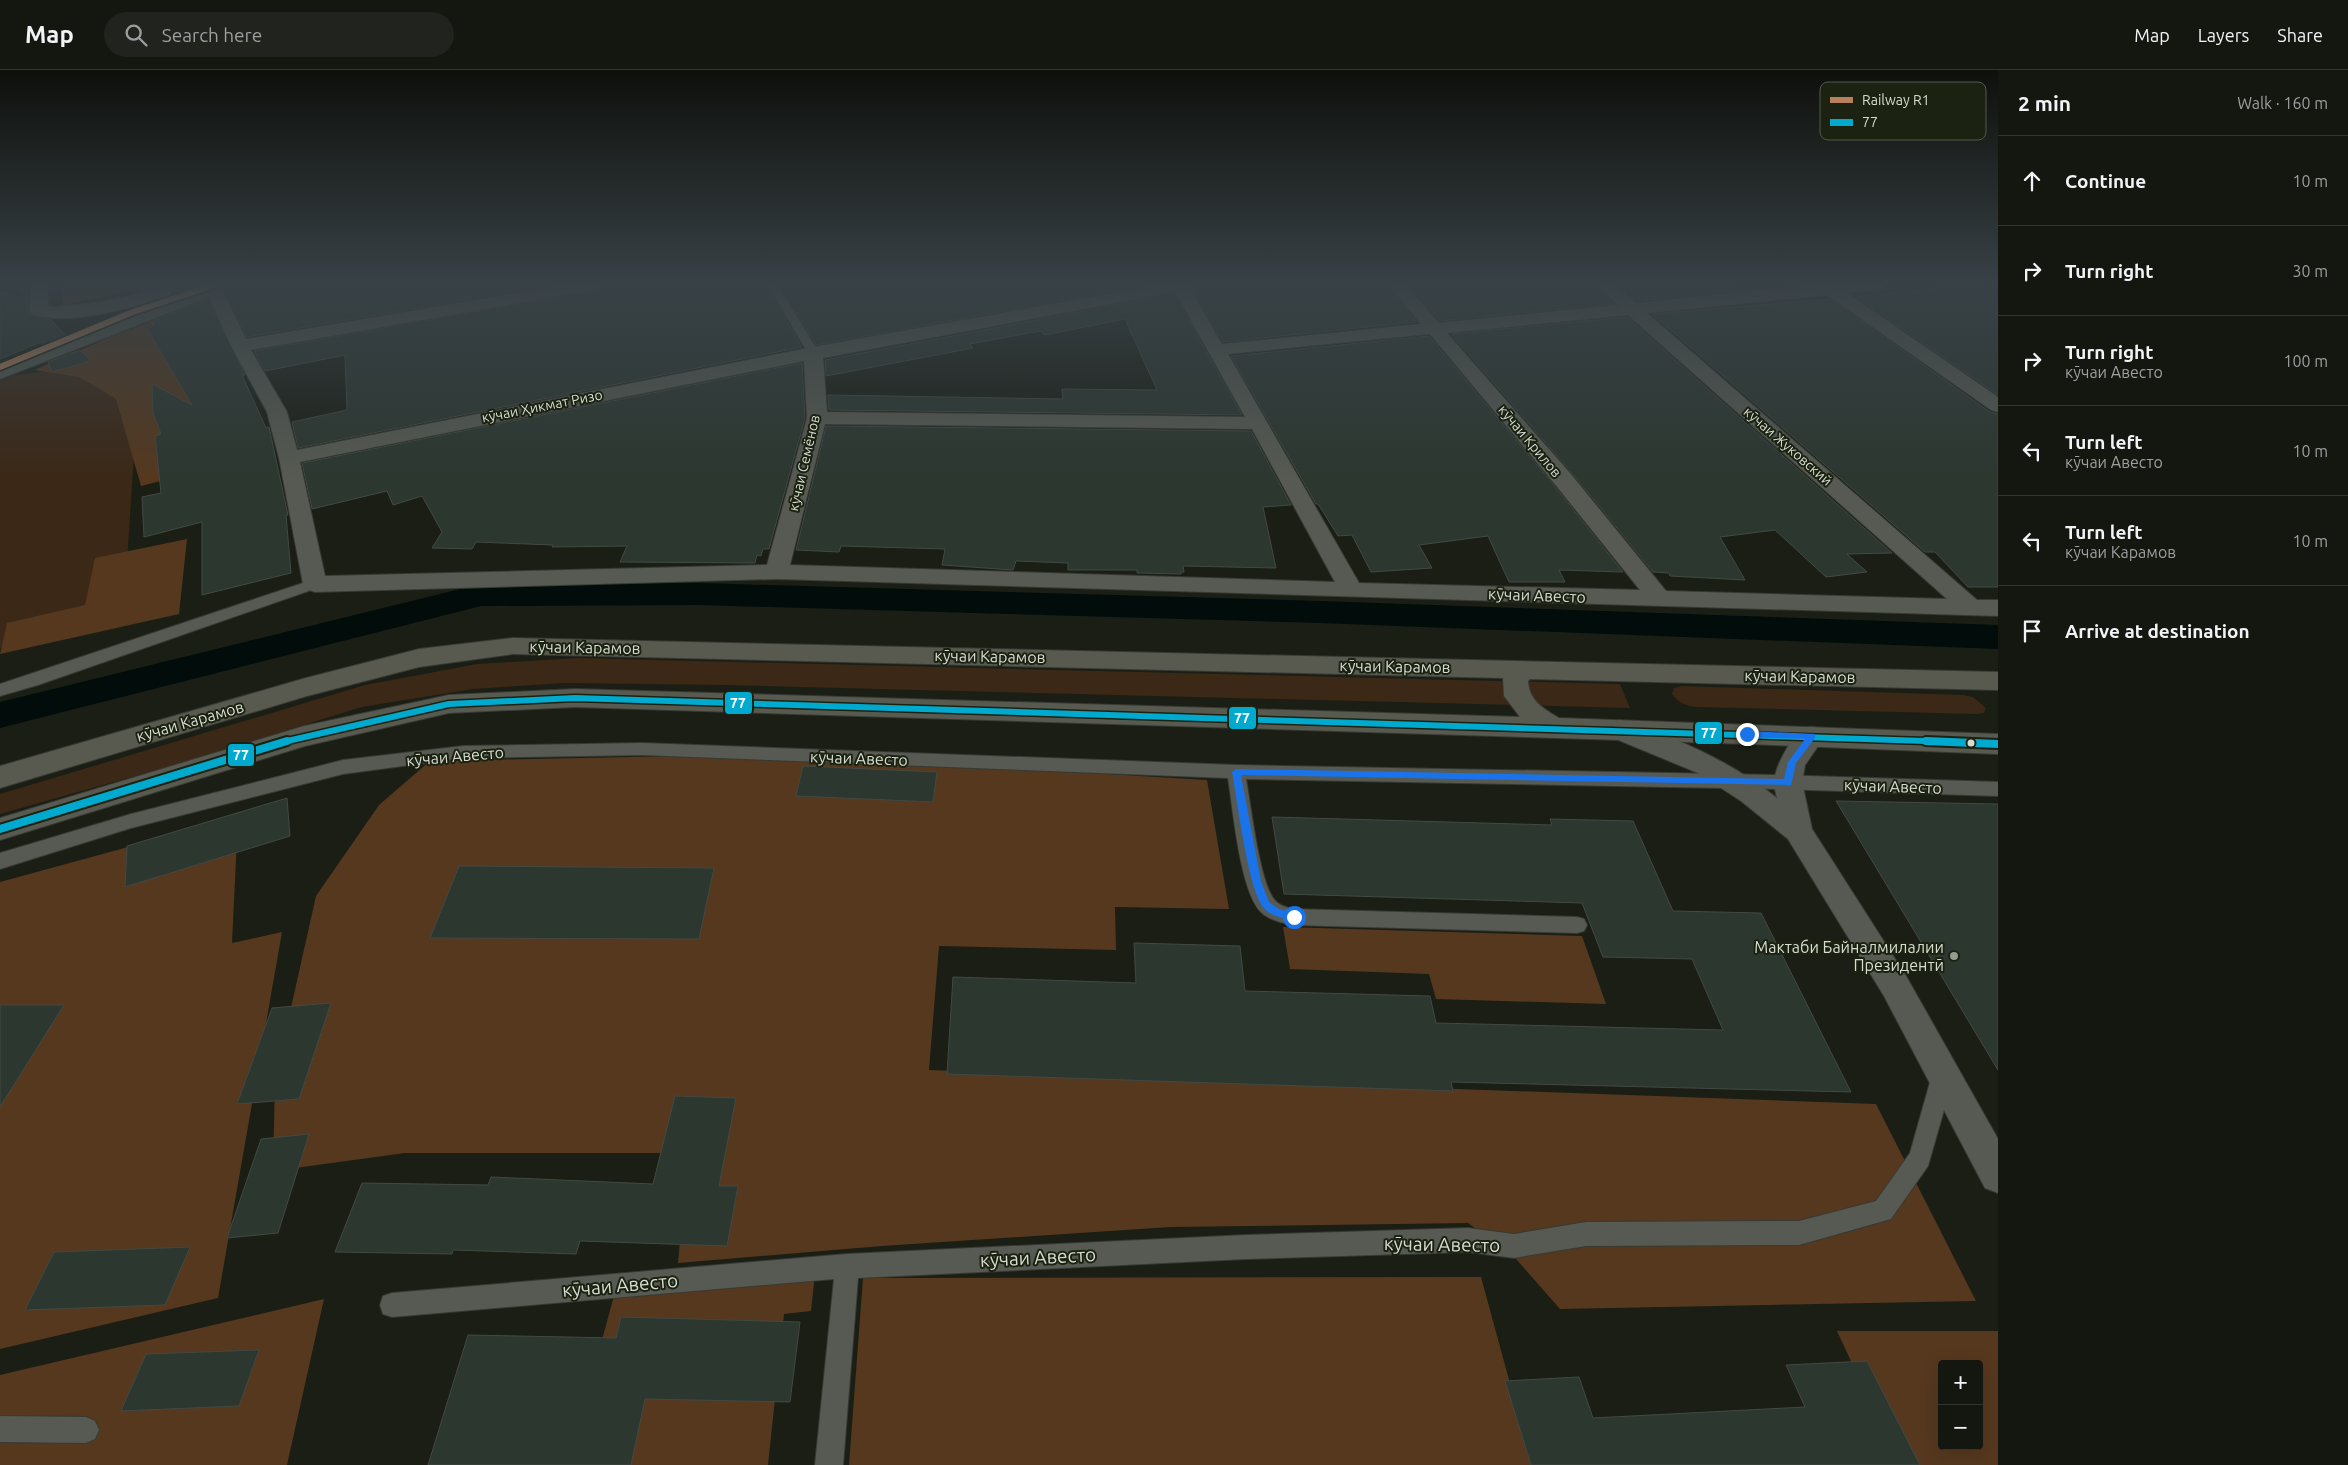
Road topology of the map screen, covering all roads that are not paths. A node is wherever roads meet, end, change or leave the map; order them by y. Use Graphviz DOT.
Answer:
graph roads {
  1 [pos="55,350"];
  2 [pos="242,350"];
  3 [pos="811,350"];
  4 [pos="829,350"];
  5 [pos="1216,350"];
  6 [pos="1454,350"];
  7 [pos="1679,350"];
  8 [pos="1918,350"];
  9 [pos="813,353"];
  10 [pos="0,373"];
  11 [pos="1998,406"];
  12 [pos="817,418"];
  13 [pos="1259,423"];
  14 [pos="289,458"];
  15 [pos="777,572"];
  16 [pos="315,584"];
  17 [pos="1350,590"];
  18 [pos="1660,598"];
  19 [pos="1971,607"];
  20 [pos="1998,608"];
  21 [pos="1526,670"];
  22 [pos="1998,682"];
  23 [pos="0,690"];
  24 [pos="1554,728"];
  25 [pos="1620,730"];
  26 [pos="1812,736"];
  27 [pos="1998,744"];
  28 [pos="1236,772"];
  29 [pos="0,777"];
  30 [pos="1732,781"];
  31 [pos="1788,782"];
  32 [pos="1998,790"];
  33 [pos="0,829"];
  34 [pos="1798,831"];
  35 [pos="0,861"];
  36 [pos="1577,925"];
  37 [pos="1943,1075"];
  38 [pos="1998,1175"];
  39 [pos="848,1266"];
  40 [pos="392,1306"];
  41 [pos="0,1429"];
  42 [pos="86,1430"];
  43 [pos="829,1465"];
  1 -- 10 [label="street"];
  2 -- 14 [label="street"];
  3 -- 9 [label="lane"];
  4 -- 9 [label="street, кӯчаи Ҳикмат Ризо"];
  5 -- 13 [label="street"];
  6 -- 18 [label="street, кӯчаи Крилов"];
  7 -- 19 [label="street, кӯчаи Жуковский"];
  8 -- 11 [label="street"];
  9 -- 12 [label="street, кӯчаи Семёнов"];
  9 -- 14 [label="street, кӯчаи Ҳикмат Ризо"];
  12 -- 13 [label="street"];
  12 -- 15 [label="street, кӯчаи Семёнов"];
  13 -- 17 [label="street"];
  14 -- 16 [label="street"];
  15 -- 16 [label="street, кӯчаи Авесто"];
  15 -- 17 [label="street, кӯчаи Авесто"];
  16 -- 23 [label="lane"];
  17 -- 18 [label="street, кӯчаи Авесто"];
  18 -- 19 [label="street, кӯчаи Авесто"];
  19 -- 20 [label="street, кӯчаи Авесто"];
  21 -- 22 [label="main road, кӯчаи Карамов"];
  21 -- 24 [label="main road"];
  21 -- 29 [label="main road, кӯчаи Карамов"];
  24 -- 25 [label="main road"];
  24 -- 33 [label="main road"];
  25 -- 26 [label="main road"];
  25 -- 30 [label="street"];
  26 -- 27 [label="main road"];
  26 -- 31 [label="street"];
  28 -- 30 [label="lane, кӯчаи Авесто"];
  28 -- 35 [label="lane, кӯчаи Авесто"];
  28 -- 36 [label="lane"];
  30 -- 31 [label="lane, кӯчаи Авесто"];
  30 -- 34 [label="street"];
  31 -- 32 [label="lane, кӯчаи Авесто"];
  31 -- 34 [label="street"];
  34 -- 37 [label="street"];
  37 -- 38 [label="street"];
  37 -- 39 [label="lane, кӯчаи Авесто"];
  39 -- 40 [label="lane, кӯчаи Авесто"];
  39 -- 43 [label="lane"];
  41 -- 42 [label="lane"];
}
